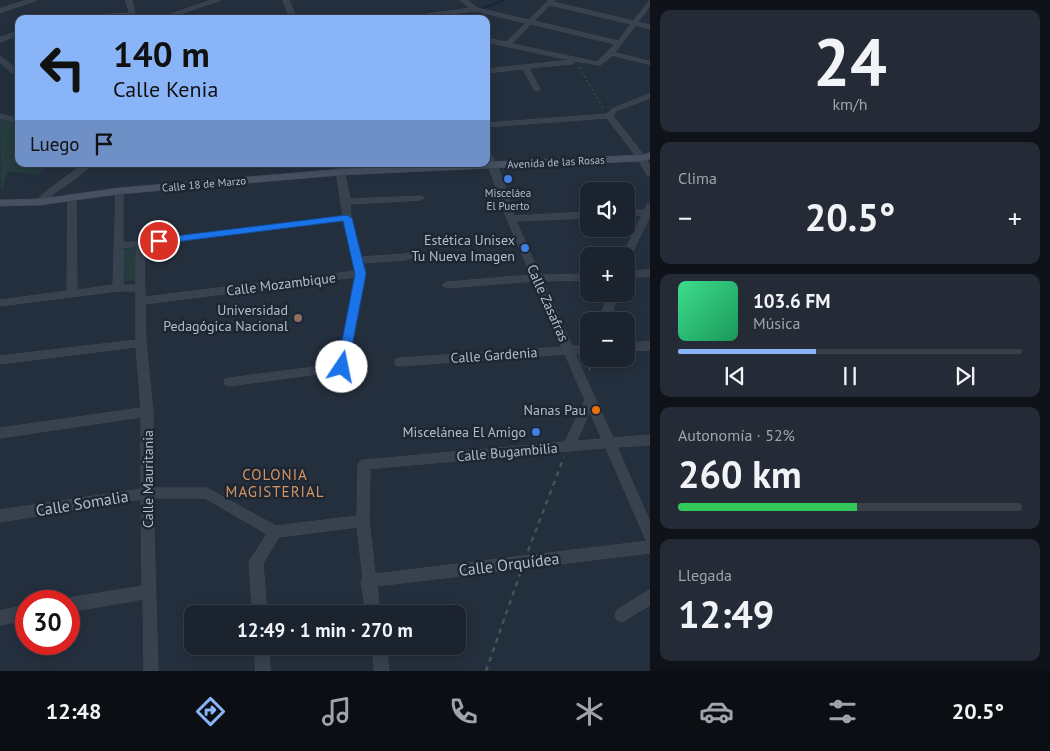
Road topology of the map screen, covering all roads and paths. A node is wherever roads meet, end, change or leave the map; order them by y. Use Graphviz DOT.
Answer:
graph roads {
  1 [pos="34,0"];
  2 [pos="129,0"];
  3 [pos="218,0"];
  4 [pos="287,0"];
  5 [pos="463,0"];
  6 [pos="551,1"];
  7 [pos="650,2"];
  8 [pos="474,10"];
  9 [pos="0,11"];
  10 [pos="133,15"];
  11 [pos="171,15"];
  12 [pos="293,15"];
  13 [pos="433,15"];
  14 [pos="530,23"];
  15 [pos="634,23"];
  16 [pos="650,27"];
  17 [pos="15,34"];
  18 [pos="0,40"];
  19 [pos="490,41"];
  20 [pos="619,42"];
  21 [pos="508,44"];
  22 [pos="610,53"];
  23 [pos="0,58"];
  24 [pos="576,61"];
  25 [pos="650,63"];
  26 [pos="524,67"];
  27 [pos="490,71"];
  28 [pos="15,72"];
  29 [pos="537,89"];
  30 [pos="650,96"];
  31 [pos="0,116"];
  32 [pos="609,116"];
  33 [pos="15,120"];
  34 [pos="490,125"];
  35 [pos="646,157"];
  36 [pos="490,159"];
  37 [pos="490,165"];
  38 [pos="493,165"];
  39 [pos="85,167"];
  40 [pos="391,167"];
  41 [pos="340,168"];
  42 [pos="650,173"];
  43 [pos="119,191"];
  44 [pos="0,195"];
  45 [pos="69,196"];
  46 [pos="420,198"];
  47 [pos="42,199"];
  48 [pos="346,202"];
  49 [pos="0,203"];
  50 [pos="649,211"];
  51 [pos="635,212"];
  52 [pos="580,215"];
  53 [pos="347,218"];
  54 [pos="511,219"];
  55 [pos="140,243"];
  56 [pos="118,246"];
  57 [pos="631,247"];
  58 [pos="418,253"];
  59 [pos="357,260"];
  60 [pos="650,273"];
  61 [pos="360,274"];
  62 [pos="635,274"];
  63 [pos="580,277"];
  64 [pos="537,278"];
  65 [pos="447,285"];
  66 [pos="118,288"];
  67 [pos="140,288"];
  68 [pos="72,294"];
  69 [pos="141,301"];
  70 [pos="0,303"];
  71 [pos="141,343"];
  72 [pos="650,346"];
  73 [pos="635,347"];
  74 [pos="580,349"];
  75 [pos="568,350"];
  76 [pos="0,360"];
  77 [pos="400,362"];
  78 [pos="229,382"];
  79 [pos="590,400"];
  80 [pos="147,412"];
  81 [pos="0,433"];
  82 [pos="650,440"];
  83 [pos="608,443"];
  84 [pos="569,446"];
  85 [pos="147,493"];
  86 [pos="0,516"];
  87 [pos="363,521"];
  88 [pos="275,532"];
  89 [pos="650,536"];
  90 [pos="650,548"];
  91 [pos="524,562"];
  92 [pos="368,581"];
  93 [pos="149,591"];
  94 [pos="650,597"];
  95 [pos="80,603"];
  96 [pos="259,605"];
  97 [pos="372,605"];
  98 [pos="15,615"];
  99 [pos="622,615"];
  100 [pos="0,618"];
  101 [pos="262,655"];
  102 [pos="379,655"];
  103 [pos="151,671"];
  104 [pos="263,671"];
  105 [pos="382,671"];
  106 [pos="486,671"];
  1 -- 9 [label="street"];
  2 -- 10 [label="street"];
  3 -- 11 [label="street"];
  4 -- 12 [label="street"];
  5 -- 8 [label="street"];
  6 -- 14 [label="street"];
  6 -- 15 [label="street"];
  7 -- 15 [label="street"];
  8 -- 13 [label="street"];
  8 -- 14 [label="street"];
  14 -- 20 [label="street"];
  14 -- 21 [label="street"];
  15 -- 16 [label="street"];
  15 -- 20 [label="street"];
  17 -- 18 [label="street"];
  19 -- 21 [label="street"];
  20 -- 22 [label="street"];
  21 -- 24 [label="street"];
  22 -- 24 [label="street"];
  22 -- 25 [label="lane"];
  23 -- 28 [label="street"];
  24 -- 26 [label="street"];
  24 -- 32 [label="path"];
  26 -- 27 [label="street"];
  26 -- 29 [label="street"];
  30 -- 32 [label="street"];
  31 -- 33 [label="street"];
  32 -- 34 [label="street"];
  32 -- 35 [label="street"];
  35 -- 38 [label="street, Avenida de las Rosas"];
  35 -- 42 [label="street"];
  36 -- 38 [label="street, Calle Zasafras"];
  37 -- 38 [label="street, Avenida de las Rosas"];
  38 -- 54 [label="street, Calle Zasafras"];
  39 -- 47 [label="street"];
  40 -- 41 [label="street, Avenida de las Rosas"];
  41 -- 43 [label="street, Calle 18 de Marzo"];
  41 -- 48 [label="street"];
  43 -- 45 [label="street, Calle 18 de Marzo"];
  43 -- 56 [label="street"];
  44 -- 47 [label="street, Calle 18 de Marzo"];
  45 -- 47 [label="street, Calle 18 de Marzo"];
  45 -- 68 [label="street"];
  46 -- 48 [label="street"];
  47 -- 49 [label="street, Calle 18 de Marzo"];
  48 -- 53 [label="street"];
  50 -- 51 [label="street"];
  50 -- 57 [label="street"];
  52 -- 54 [label="street"];
  53 -- 55 [label="street"];
  53 -- 59 [label="street"];
  54 -- 64 [label="street, Calle Zasafras"];
  55 -- 56 [label="street"];
  55 -- 67 [label="street, Calle Mauritania"];
  56 -- 66 [label="street"];
  58 -- 59 [label="street"];
  59 -- 61 [label="street"];
  60 -- 62 [label="street"];
  61 -- 69 [label="street, Calle Mozambique"];
  61 -- 78 [label="street"];
  63 -- 64 [label="street"];
  64 -- 65 [label="street"];
  64 -- 75 [label="street, Calle Zasafras"];
  66 -- 67 [label="street"];
  66 -- 68 [label="street"];
  67 -- 69 [label="street, Calle Mauritania"];
  68 -- 70 [label="street"];
  69 -- 71 [label="street, Calle Mauritania"];
  71 -- 76 [label="street"];
  71 -- 80 [label="street, Calle Mauritania"];
  72 -- 73 [label="street"];
  74 -- 75 [label="street, Calle Gardenia"];
  75 -- 77 [label="street, Calle Gardenia"];
  75 -- 79 [label="street, Calle Zasafras"];
  79 -- 83 [label="street, Calle Zasafras"];
  79 -- 84 [label="street"];
  80 -- 81 [label="street"];
  80 -- 85 [label="street, Calle Mauritania"];
  82 -- 83 [label="street, Calle Bugambilia"];
  83 -- 84 [label="street, Calle Bugambilia"];
  83 -- 89 [label="street, Calle Zasafras"];
  84 -- 87 [label="street, Calle Bugambilia"];
  84 -- 91 [label="path"];
  85 -- 86 [label="street, Calle Somalia"];
  85 -- 88 [label="street, Calle Somalia"];
  85 -- 93 [label="street, Calle Mauritania"];
  87 -- 88 [label="street"];
  87 -- 92 [label="street"];
  88 -- 96 [label="street"];
  90 -- 91 [label="street, Calle Orquídea"];
  91 -- 92 [label="street, Calle Orquídea"];
  91 -- 106 [label="path"];
  92 -- 97 [label="street"];
  93 -- 95 [label="street"];
  93 -- 103 [label="street, Calle Mauritania"];
  94 -- 99 [label="street"];
  98 -- 100 [label="street"];
  101 -- 104 [label="street"];
  102 -- 105 [label="street"];
}
